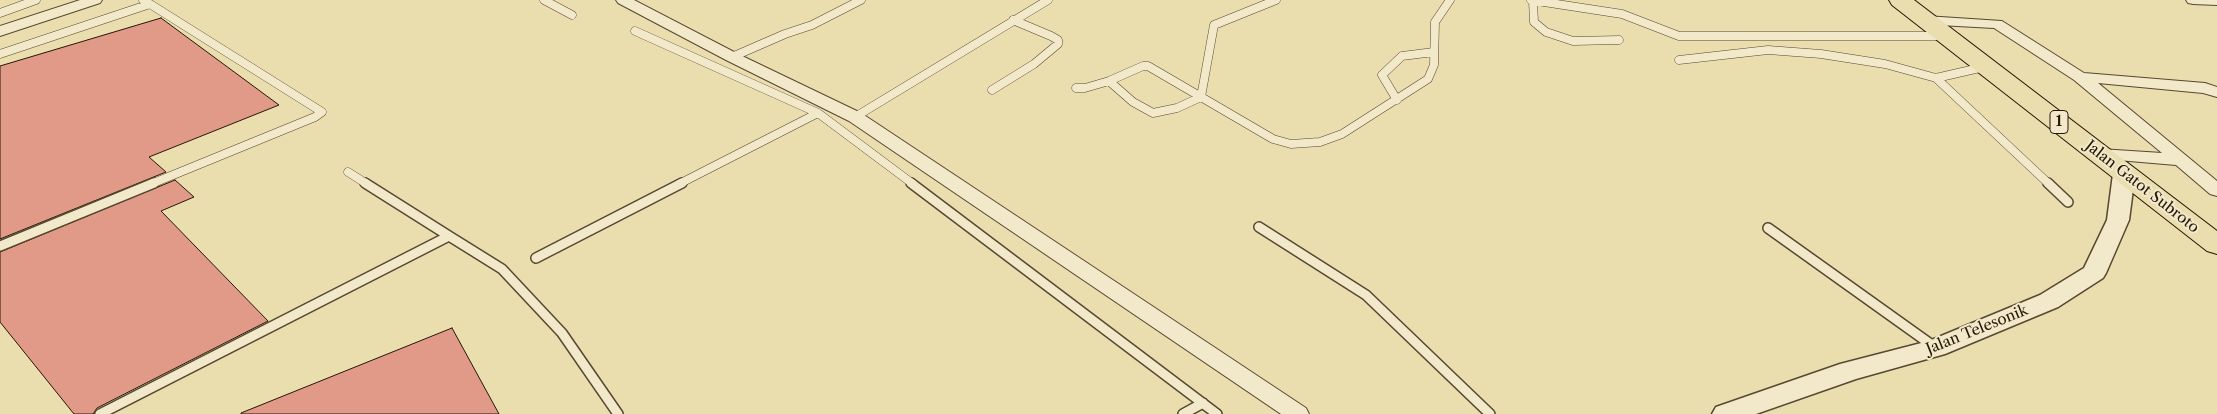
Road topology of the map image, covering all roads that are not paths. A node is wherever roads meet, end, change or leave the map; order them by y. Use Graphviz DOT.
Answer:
graph roads {
  1 [pos="36,0"];
  2 [pos="95,0"];
  3 [pos="544,0"];
  4 [pos="623,0"];
  5 [pos="861,0"];
  6 [pos="1048,0"];
  7 [pos="1276,0"];
  8 [pos="1450,0"];
  9 [pos="1532,0"];
  10 [pos="1900,0"];
  11 [pos="2193,0"];
  12 [pos="2217,1"];
  13 [pos="147,2"];
  14 [pos="0,13"];
  15 [pos="572,15"];
  16 [pos="1013,20"];
  17 [pos="1935,29"];
  18 [pos="635,31"];
  19 [pos="0,32"];
  20 [pos="1619,40"];
  21 [pos="1434,52"];
  22 [pos="0,54"];
  23 [pos="732,57"];
  24 [pos="1679,60"];
  25 [pos="1986,67"];
  26 [pos="2080,77"];
  27 [pos="1936,78"];
  28 [pos="1109,81"];
  29 [pos="1076,88"];
  30 [pos="992,90"];
  31 [pos="2217,92"];
  32 [pos="1201,97"];
  33 [pos="1397,100"];
  34 [pos="818,113"];
  35 [pos="855,117"];
  36 [pos="2100,154"];
  37 [pos="2180,160"];
  38 [pos="348,172"];
  39 [pos="2124,174"];
  40 [pos="2217,190"];
  41 [pos="2068,202"];
  42 [pos="1260,228"];
  43 [pos="1768,228"];
  44 [pos="448,236"];
  45 [pos="2217,245"];
  46 [pos="0,246"];
  47 [pos="536,258"];
  48 [pos="1936,348"];
  49 [pos="1203,402"];
  50 [pos="100,414"];
  51 [pos="618,414"];
  52 [pos="1183,414"];
  53 [pos="1217,414"];
  54 [pos="1298,414"];
  55 [pos="1490,414"];
  56 [pos="1726,414"];
  1 -- 14 [label="lane"];
  2 -- 19 [label="street"];
  3 -- 15 [label="lane"];
  4 -- 23 [label="street"];
  5 -- 23 [label="lane"];
  6 -- 16 [label="lane"];
  7 -- 32 [label="lane"];
  8 -- 21 [label="lane"];
  9 -- 17 [label="lane"];
  9 -- 20 [label="lane"];
  10 -- 17 [label="highway, Jalan Gatot Subroto / 1"];
  11 -- 12 [label="street"];
  13 -- 22 [label="lane"];
  13 -- 46 [label="lane"];
  16 -- 30 [label="lane"];
  16 -- 35 [label="lane"];
  17 -- 25 [label="highway, Jalan Gatot Subroto / 1"];
  17 -- 26 [label="street"];
  18 -- 34 [label="lane"];
  21 -- 33 [label="lane"];
  21 -- 33 [label="lane"];
  23 -- 35 [label="street"];
  24 -- 27 [label="lane"];
  25 -- 27 [label="lane"];
  25 -- 36 [label="highway, Jalan Gatot Subroto / 1"];
  26 -- 31 [label="street"];
  26 -- 37 [label="street"];
  27 -- 41 [label="lane"];
  28 -- 29 [label="lane"];
  28 -- 32 [label="lane"];
  28 -- 32 [label="lane"];
  32 -- 33 [label="lane"];
  34 -- 47 [label="lane"];
  34 -- 49 [label="lane"];
  35 -- 54 [label="street"];
  36 -- 37 [label="street"];
  36 -- 39 [label="highway, Jalan Gatot Subroto / 1"];
  37 -- 40 [label="street"];
  38 -- 44 [label="lane"];
  39 -- 45 [label="highway, Jalan Gatot Subroto / 1"];
  39 -- 48 [label="street, Jalan Telesonik"];
  42 -- 55 [label="lane"];
  43 -- 48 [label="lane"];
  44 -- 50 [label="lane"];
  44 -- 51 [label="lane"];
  48 -- 56 [label="street, Jalan Telesonik"];
  49 -- 52 [label="lane"];
  49 -- 53 [label="lane"];
}
